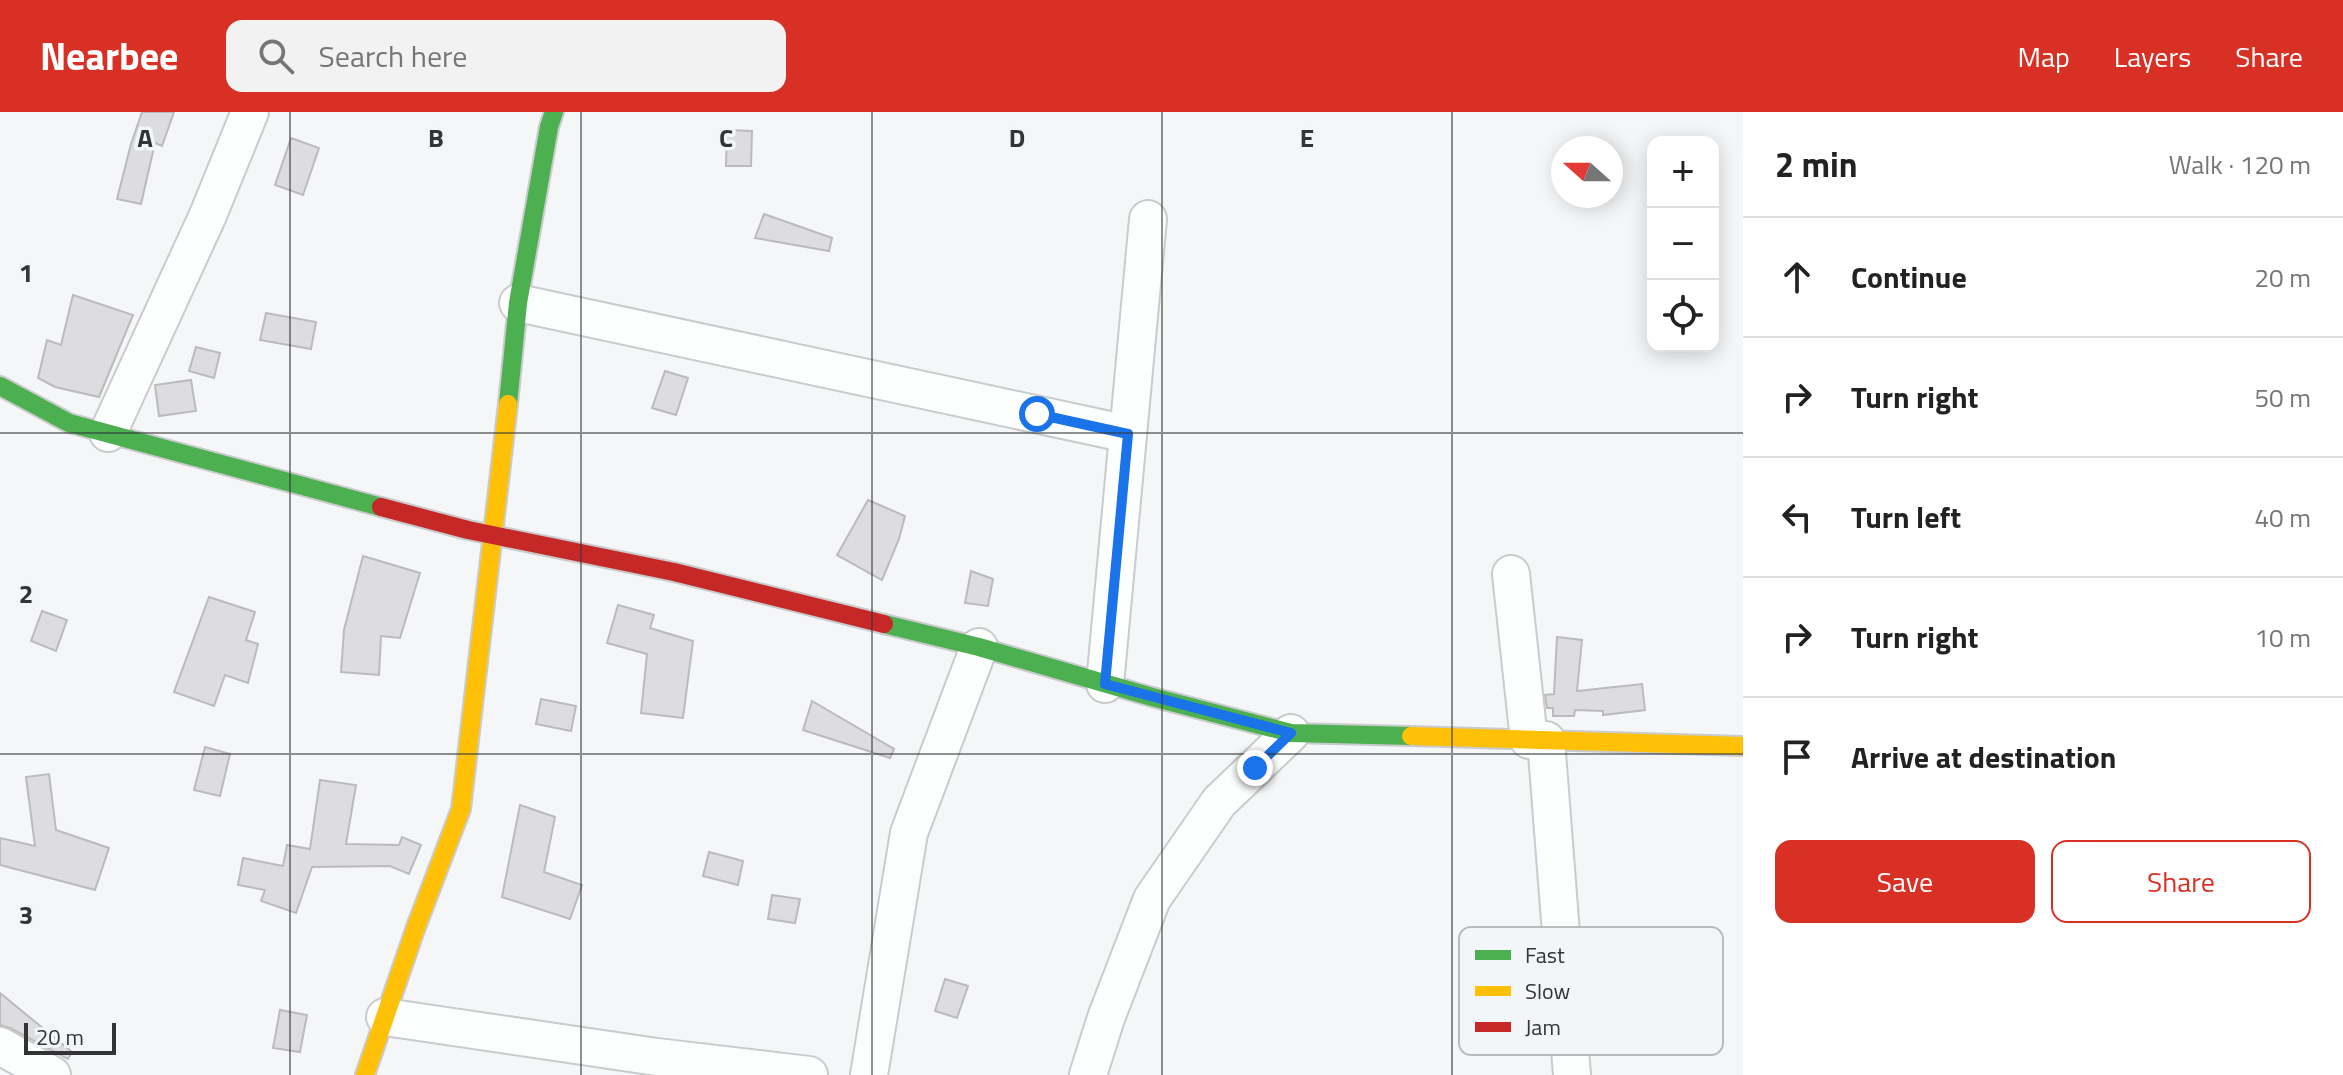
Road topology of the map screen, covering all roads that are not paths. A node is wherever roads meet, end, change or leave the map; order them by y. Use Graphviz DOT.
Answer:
graph roads {
  1 [pos="250,112"];
  2 [pos="554,112"];
  3 [pos="1148,219"];
  4 [pos="518,303"];
  5 [pos="0,386"];
  6 [pos="108,433"];
  7 [pos="1128,434"];
  8 [pos="494,535"];
  9 [pos="1511,574"];
  10 [pos="979,647"];
  11 [pos="1105,684"];
  12 [pos="1291,733"];
  13 [pos="1538,740"];
  14 [pos="1743,746"];
  15 [pos="1557,927"];
  16 [pos="385,1017"];
  17 [pos="0,1046"];
  18 [pos="1570,1055"];
  19 [pos="716,1070"];
  20 [pos="52,1075"];
  21 [pos="365,1075"];
  22 [pos="809,1075"];
  23 [pos="869,1075"];
  24 [pos="1088,1075"];
  25 [pos="1572,1075"];
  1 -- 6 [label="street"];
  2 -- 4 [label="street"];
  3 -- 7 [label="street"];
  4 -- 7 [label="street"];
  4 -- 8 [label="street"];
  5 -- 6 [label="street"];
  6 -- 8 [label="street"];
  7 -- 11 [label="street"];
  8 -- 10 [label="street"];
  8 -- 16 [label="street"];
  9 -- 13 [label="street"];
  10 -- 11 [label="street"];
  10 -- 23 [label="street"];
  11 -- 12 [label="street"];
  12 -- 13 [label="street"];
  12 -- 24 [label="street"];
  13 -- 14 [label="street"];
  13 -- 15 [label="street"];
  16 -- 19 [label="street"];
  16 -- 21 [label="street"];
  17 -- 20 [label="street"];
  18 -- 25 [label="street"];
  19 -- 22 [label="street"];
}
